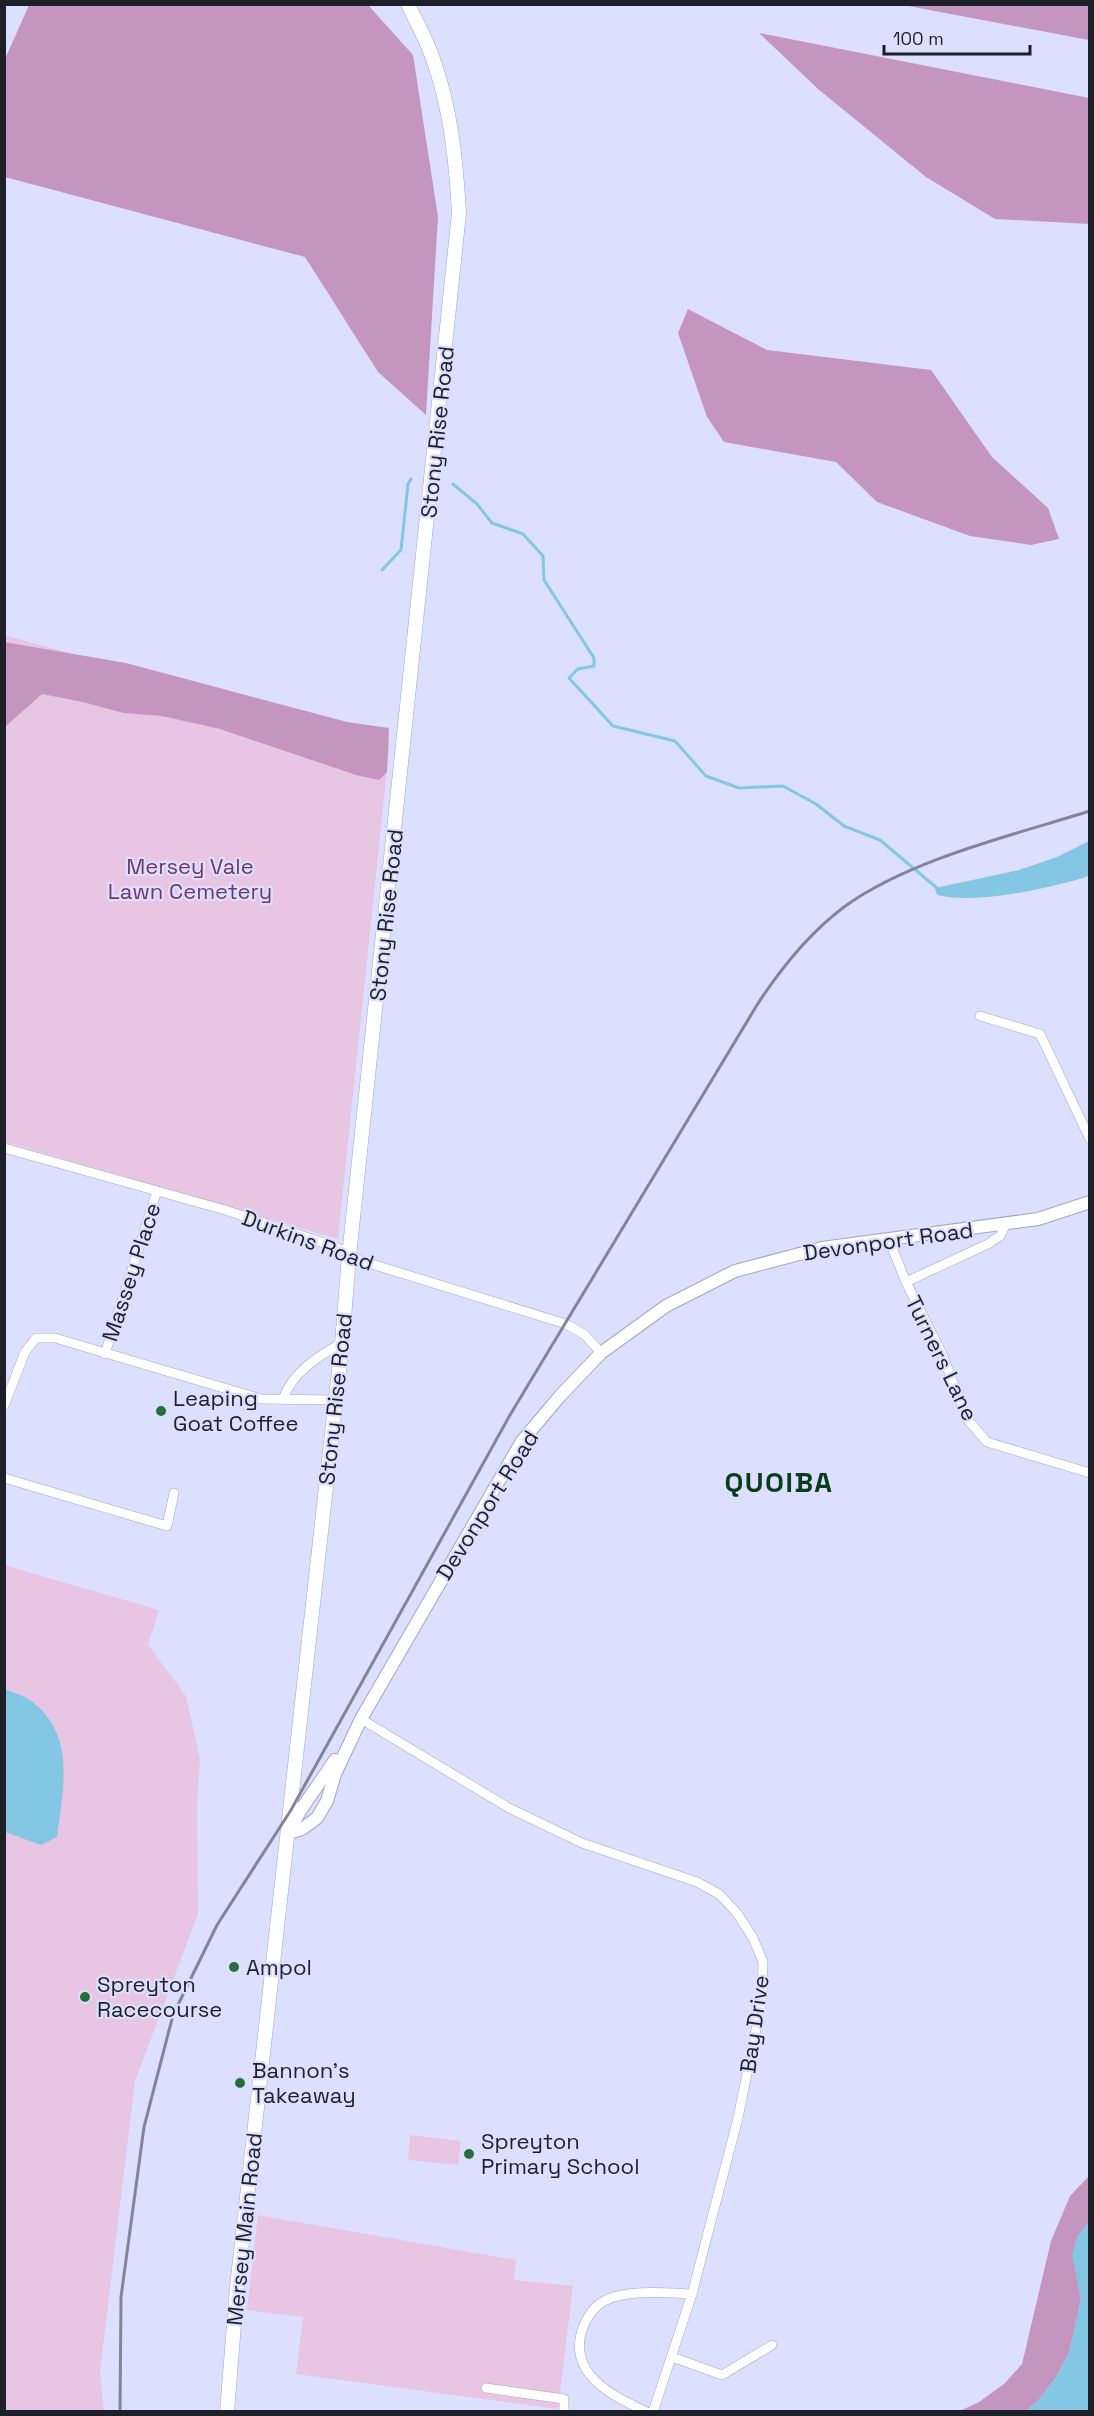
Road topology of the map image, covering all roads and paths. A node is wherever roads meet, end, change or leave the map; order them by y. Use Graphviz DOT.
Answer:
graph roads {
  1 [pos="408,4"];
  2 [pos="980,1016"];
  3 [pos="1089,1139"];
  4 [pos="4,1148"];
  5 [pos="157,1191"];
  6 [pos="1089,1202"];
  7 [pos="1006,1224"];
  8 [pos="889,1240"];
  9 [pos="349,1256"];
  10 [pos="906,1282"];
  11 [pos="342,1343"];
  12 [pos="601,1353"];
  13 [pos="105,1354"];
  14 [pos="283,1399"];
  15 [pos="336,1400"];
  16 [pos="4,1406"];
  17 [pos="1089,1473"];
  18 [pos="4,1478"];
  19 [pos="174,1493"];
  20 [pos="361,1719"];
  21 [pos="354,1732"];
  22 [pos="289,1833"];
  23 [pos="692,2294"];
  24 [pos="772,2345"];
  25 [pos="672,2357"];
  26 [pos="486,2388"];
  27 [pos="226,2412"];
  28 [pos="564,2412"];
  29 [pos="647,2412"];
  30 [pos="653,2412"];
  1 -- 9 [label="main road, Stony Rise Road"];
  2 -- 3 [label="street"];
  4 -- 5 [label="street, Durkins Road"];
  5 -- 9 [label="street, Durkins Road"];
  5 -- 13 [label="street, Massey Place"];
  6 -- 7 [label="main road, Devonport Road"];
  7 -- 8 [label="main road, Devonport Road"];
  7 -- 10 [label="street, Devonport Road"];
  8 -- 10 [label="street, Turners Lane"];
  8 -- 12 [label="main road, Devonport Road"];
  9 -- 11 [label="main road, Stony Rise Road"];
  9 -- 12 [label="street, Durkins Road"];
  10 -- 17 [label="street, Turners Lane"];
  11 -- 14 [label="street"];
  11 -- 15 [label="main road, Stony Rise Road"];
  12 -- 20 [label="main road, Devonport Road"];
  13 -- 14 [label="street"];
  13 -- 16 [label="street"];
  14 -- 15 [label="street"];
  15 -- 22 [label="main road, Stony Rise Road"];
  18 -- 19 [label="street"];
  20 -- 21 [label="main road, Devonport Road"];
  20 -- 23 [label="street, Bay Drive"];
  21 -- 22 [label="main road, Devonport Road"];
  21 -- 22 [label="main road, Devonport Road"];
  22 -- 27 [label="main road, Mersey Main Road"];
  23 -- 25 [label="street, Bay Drive"];
  23 -- 29 [label="street"];
  24 -- 25 [label="street"];
  25 -- 30 [label="street, Bay Drive"];
  26 -- 28 [label="street"];
}
